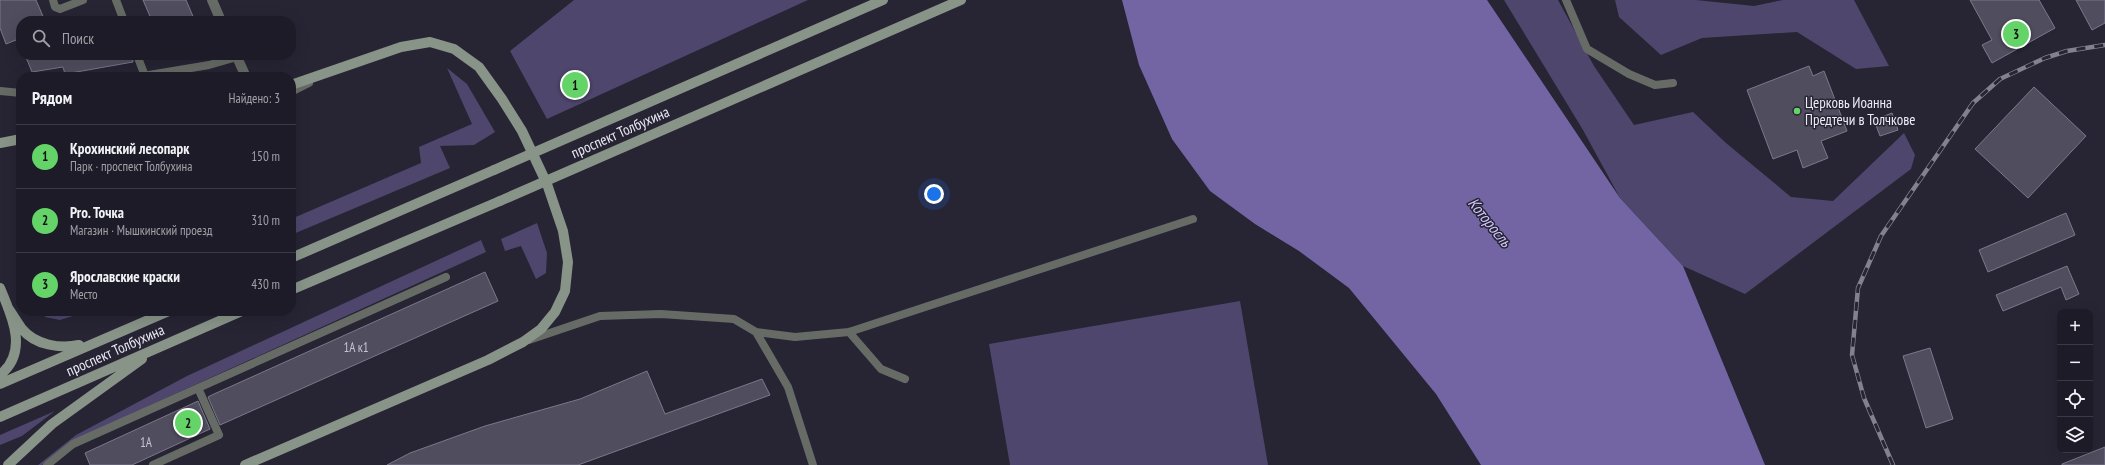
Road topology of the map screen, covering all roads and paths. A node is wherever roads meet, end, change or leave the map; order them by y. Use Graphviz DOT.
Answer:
graph roads {
  1 [pos="53,0"];
  2 [pos="83,0"];
  3 [pos="116,0"];
  4 [pos="212,0"];
  5 [pos="884,0"];
  6 [pos="961,0"];
  7 [pos="1566,0"];
  8 [pos="122,16"];
  9 [pos="219,16"];
  10 [pos="138,60"];
  11 [pos="225,60"];
  12 [pos="239,60"];
  13 [pos="140,72"];
  14 [pos="166,72"];
  15 [pos="244,72"];
  16 [pos="324,75"];
  17 [pos="296,83"];
  18 [pos="1673,83"];
  19 [pos="296,89"];
  20 [pos="0,91"];
  21 [pos="16,93"];
  22 [pos="16,140"];
  23 [pos="0,143"];
  24 [pos="1194,219"];
  25 [pos="296,256"];
  26 [pos="446,277"];
  27 [pos="0,288"];
  28 [pos="296,288"];
  29 [pos="8,308"];
  30 [pos="158,316"];
  31 [pos="230,316"];
  32 [pos="756,332"];
  33 [pos="849,332"];
  34 [pos="100,341"];
  35 [pos="523,342"];
  36 [pos="162,345"];
  37 [pos="0,375"];
  38 [pos="905,379"];
  39 [pos="0,384"];
  40 [pos="198,388"];
  41 [pos="0,416"];
  42 [pos="8,465"];
  43 [pos="47,465"];
  44 [pos="153,465"];
  45 [pos="245,465"];
  46 [pos="813,465"];
  1 -- 2 [label="lane"];
  3 -- 8 [label="lane"];
  4 -- 9 [label="street"];
  5 -- 25 [label="main road, проспект Толбухина, bridge"];
  6 -- 28 [label="main road, проспект Толбухина, bridge"];
  7 -- 18 [label="lane"];
  10 -- 13 [label="lane"];
  11 -- 14 [label="lane"];
  12 -- 15 [label="street"];
  16 -- 17 [label="main road"];
  16 -- 19 [label="lane"];
  16 -- 35 [label="main road"];
  20 -- 21 [label="lane"];
  22 -- 23 [label="main road"];
  24 -- 33 [label="lane"];
  26 -- 40 [label="lane"];
  27 -- 29 [label="main road"];
  29 -- 34 [label="main road"];
  29 -- 37 [label="main road"];
  30 -- 34 [label="main road, проспект Толбухина"];
  31 -- 36 [label="main road, проспект Толбухина"];
  32 -- 33 [label="lane"];
  32 -- 35 [label="lane"];
  32 -- 46 [label="lane"];
  33 -- 38 [label="lane"];
  34 -- 39 [label="main road, проспект Толбухина"];
  35 -- 45 [label="main road"];
  36 -- 41 [label="main road, проспект Толбухина"];
  36 -- 42 [label="main road"];
  40 -- 43 [label="lane"];
  40 -- 44 [label="lane"];
}
